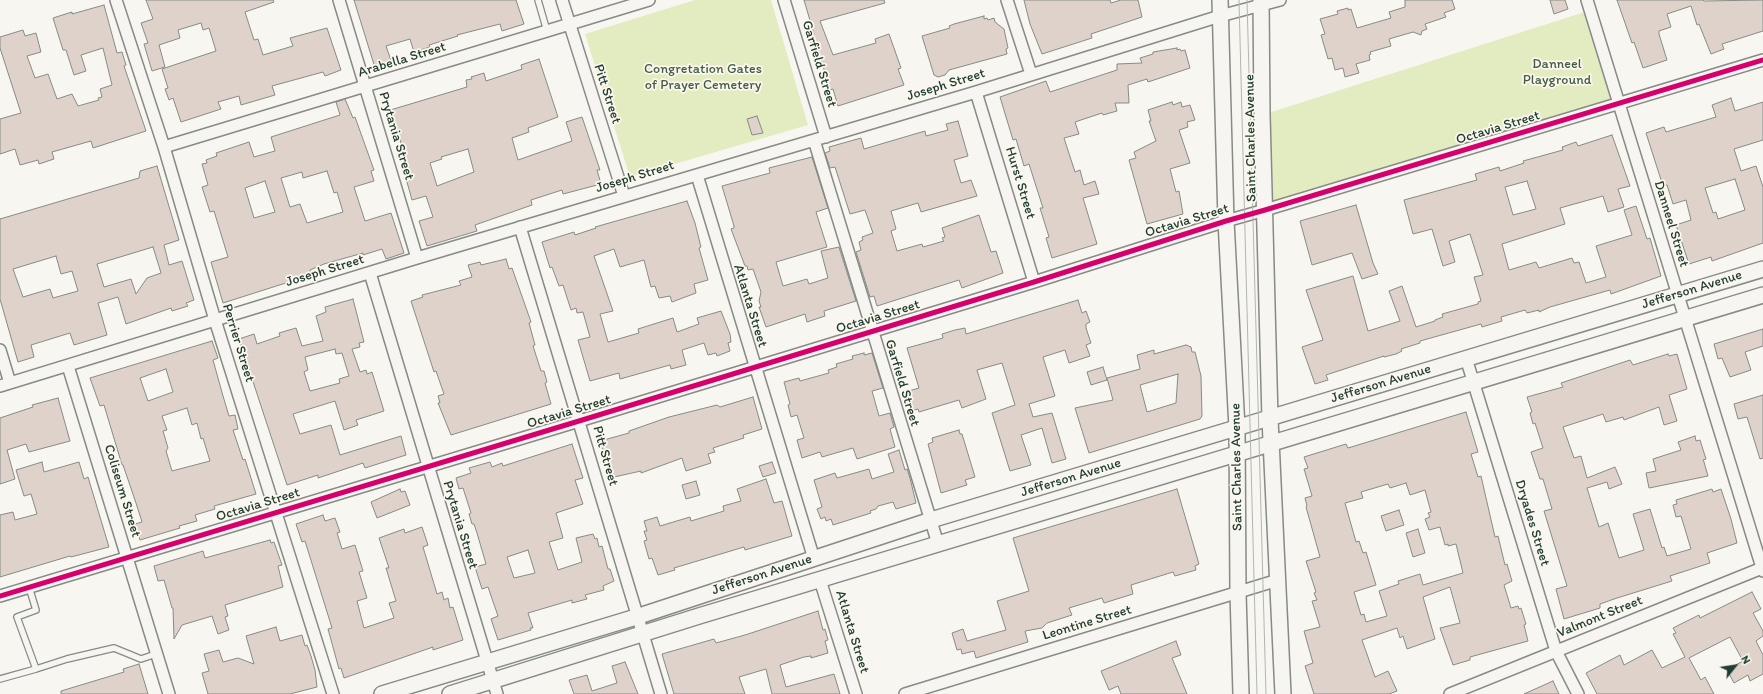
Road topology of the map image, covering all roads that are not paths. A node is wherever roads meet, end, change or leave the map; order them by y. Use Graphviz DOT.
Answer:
graph roads {
  1 [pos="116,0"];
  2 [pos="339,0"];
  3 [pos="538,0"];
  4 [pos="562,0"];
  5 [pos="649,0"];
  6 [pos="784,0"];
  7 [pos="1007,0"];
  8 [pos="1220,0"];
  9 [pos="1280,0"];
  10 [pos="1587,0"];
  11 [pos="1261,3"];
  12 [pos="1220,16"];
  13 [pos="570,24"];
  14 [pos="547,31"];
  15 [pos="1763,60"];
  16 [pos="1031,74"];
  17 [pos="366,87"];
  18 [pos="976,92"];
  19 [pos="1619,104"];
  20 [pos="826,136"];
  21 [pos="814,140"];
  22 [pos="164,147"];
  23 [pos="697,175"];
  24 [pos="624,196"];
  25 [pos="1265,210"];
  26 [pos="1226,221"];
  27 [pos="520,227"];
  28 [pos="418,258"];
  29 [pos="1763,269"];
  30 [pos="370,273"];
  31 [pos="1034,282"];
  32 [pos="1763,294"];
  33 [pos="1677,295"];
  34 [pos="1684,318"];
  35 [pos="215,320"];
  36 [pos="874,331"];
  37 [pos="0,350"];
  38 [pos="1466,358"];
  39 [pos="68,366"];
  40 [pos="756,367"];
  41 [pos="1473,382"];
  42 [pos="5,385"];
  43 [pos="1270,419"];
  44 [pos="579,422"];
  45 [pos="1237,428"];
  46 [pos="1272,443"];
  47 [pos="1238,454"];
  48 [pos="427,467"];
  49 [pos="276,512"];
  50 [pos="931,520"];
  51 [pos="938,544"];
  52 [pos="127,557"];
  53 [pos="814,559"];
  54 [pos="1762,570"];
  55 [pos="820,580"];
  56 [pos="1278,580"];
  57 [pos="29,587"];
  58 [pos="1238,593"];
  59 [pos="0,596"];
  60 [pos="636,616"];
  61 [pos="641,634"];
  62 [pos="1556,651"];
  63 [pos="156,654"];
  64 [pos="487,663"];
  65 [pos="36,669"];
  66 [pos="0,680"];
  67 [pos="495,687"];
  68 [pos="169,694"];
  69 [pos="333,694"];
  70 [pos="382,694"];
  71 [pos="450,694"];
  72 [pos="661,694"];
  73 [pos="856,694"];
  74 [pos="905,694"];
  75 [pos="1241,694"];
  76 [pos="1283,694"];
  77 [pos="1450,694"];
  78 [pos="1578,694"];
  1 -- 22 [label="street, Perrier Street"];
  2 -- 17 [label="street, Prytania Street"];
  3 -- 14 [label="lane"];
  4 -- 13 [label="street, Pitt Street"];
  5 -- 13 [label="street, Arabella Street"];
  6 -- 20 [label="street, Garfield Street"];
  7 -- 16 [label="street"];
  8 -- 12 [label="street, Saint Charles Avenue"];
  9 -- 11 [label="street, Joseph Street"];
  10 -- 19 [label="street, Danneel Street"];
  11 -- 12 [label="street, Joseph Street"];
  11 -- 25 [label="street, Saint Charles Avenue"];
  12 -- 16 [label="street, Joseph Street"];
  12 -- 26 [label="street, Saint Charles Avenue"];
  13 -- 14 [label="street, Arabella Street"];
  13 -- 24 [label="street, Pitt Street"];
  14 -- 17 [label="street, Arabella Street"];
  15 -- 19 [label="street, Octavia Street"];
  16 -- 18 [label="street, Joseph Street"];
  17 -- 22 [label="street, Arabella Street"];
  17 -- 28 [label="street, Prytania Street"];
  18 -- 20 [label="street, Joseph Street"];
  18 -- 31 [label="street, Hurst Street"];
  19 -- 25 [label="street, Octavia Street"];
  19 -- 33 [label="street, Danneel Street"];
  20 -- 21 [label="street, Joseph Street"];
  21 -- 23 [label="street, Joseph Street"];
  21 -- 36 [label="street, Garfield Street"];
  22 -- 35 [label="street, Perrier Street"];
  23 -- 24 [label="street, Joseph Street"];
  23 -- 40 [label="street, Atlanta Street"];
  24 -- 27 [label="street, Joseph Street"];
  25 -- 26 [label="street, Octavia Street"];
  25 -- 43 [label="street, Saint Charles Avenue"];
  26 -- 31 [label="street, Octavia Street"];
  26 -- 45 [label="street, Saint Charles Avenue"];
  27 -- 28 [label="street, Joseph Street"];
  27 -- 44 [label="street, Pitt Street"];
  28 -- 30 [label="street, Joseph Street"];
  29 -- 33 [label="street, Jefferson Avenue"];
  30 -- 35 [label="street, Joseph Street"];
  30 -- 48 [label="street, Prytania Street"];
  31 -- 36 [label="street, Octavia Street"];
  32 -- 34 [label="street, Jefferson Avenue"];
  33 -- 34 [label="street, Danneel Street"];
  33 -- 38 [label="street, Jefferson Avenue"];
  34 -- 41 [label="street, Jefferson Avenue"];
  34 -- 54 [label="street, Danneel Street"];
  35 -- 39 [label="street, Joseph Street"];
  35 -- 49 [label="street, Perrier Street"];
  36 -- 40 [label="street, Octavia Street"];
  36 -- 50 [label="street, Garfield Street"];
  37 -- 42 [label="street"];
  38 -- 41 [label="street, Dryades Street"];
  38 -- 43 [label="street, Jefferson Avenue"];
  39 -- 42 [label="street, Joseph Street"];
  39 -- 52 [label="street, Coliseum Street"];
  40 -- 44 [label="street, Octavia Street"];
  40 -- 53 [label="street, Atlanta Street"];
  41 -- 46 [label="street, Jefferson Avenue"];
  41 -- 62 [label="street, Dryades Street"];
  43 -- 45 [label="street, Jefferson Avenue"];
  43 -- 46 [label="street, Saint Charles Avenue"];
  44 -- 48 [label="street, Octavia Street"];
  44 -- 60 [label="street, Pitt Street"];
  45 -- 47 [label="street, Saint Charles Avenue"];
  45 -- 50 [label="street, Jefferson Avenue"];
  46 -- 47 [label="street, Jefferson Avenue"];
  46 -- 56 [label="street, Saint Charles Avenue"];
  47 -- 51 [label="street, Jefferson Avenue"];
  47 -- 58 [label="street, Saint Charles Avenue"];
  48 -- 49 [label="street, Octavia Street"];
  48 -- 64 [label="street, Prytania Street"];
  49 -- 52 [label="street, Octavia Street"];
  49 -- 69 [label="street, Perrier Street"];
  50 -- 51 [label="street, Garfield Street"];
  50 -- 53 [label="street, Jefferson Avenue"];
  51 -- 55 [label="street, Jefferson Avenue"];
  52 -- 57 [label="street, Octavia Street"];
  52 -- 63 [label="street, Coliseum Street"];
  53 -- 55 [label="street"];
  53 -- 60 [label="street, Jefferson Avenue"];
  54 -- 62 [label="street, Valmont Street"];
  55 -- 61 [label="street, Jefferson Avenue"];
  55 -- 73 [label="street, Atlanta Street"];
  56 -- 58 [label="street, Leontine Street"];
  56 -- 76 [label="street, Saint Charles Avenue"];
  57 -- 59 [label="street, Octavia Street"];
  57 -- 65 [label="lane"];
  58 -- 74 [label="street, Leontine Street"];
  58 -- 75 [label="street, Saint Charles Avenue"];
  60 -- 61 [label="street, Pitt Street"];
  60 -- 64 [label="street, Jefferson Avenue"];
  61 -- 67 [label="street, Jefferson Avenue"];
  61 -- 72 [label="street, Pitt Street"];
  62 -- 77 [label="street, Valmont Street"];
  62 -- 78 [label="street, Dryades Street"];
  63 -- 65 [label="lane"];
  63 -- 68 [label="street, Coliseum Street"];
  64 -- 67 [label="street, Prytania Street"];
  64 -- 70 [label="street, Jefferson Avenue"];
  65 -- 66 [label="lane"];
  67 -- 71 [label="street, Jefferson Avenue"];
}
